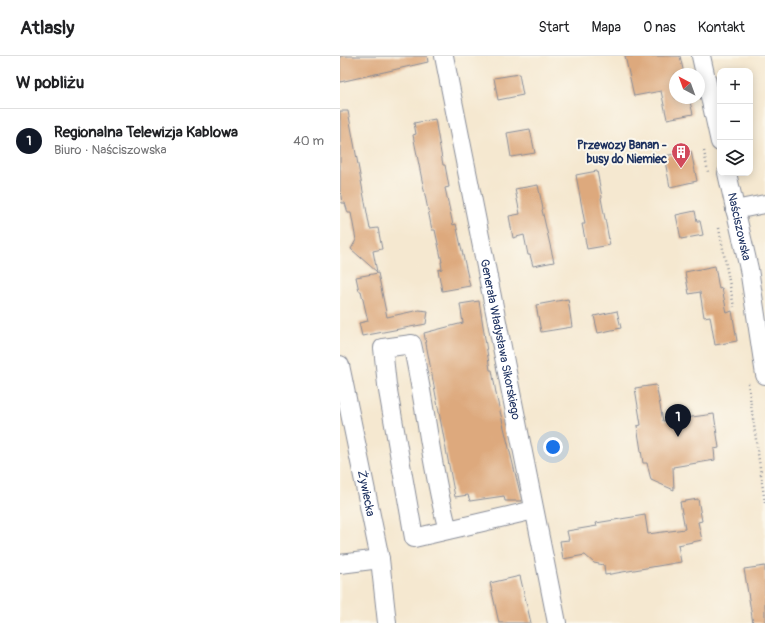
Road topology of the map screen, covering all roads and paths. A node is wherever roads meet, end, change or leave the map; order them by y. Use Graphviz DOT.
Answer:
graph roads {
  1 [pos="444,56"];
  2 [pos="701,56"];
  3 [pos="720,140"];
  4 [pos="704,150"];
  5 [pos="708,172"];
  6 [pos="728,176"];
  7 [pos="765,204"];
  8 [pos="735,210"];
  9 [pos="718,224"];
  10 [pos="735,309"];
  11 [pos="340,365"];
  12 [pos="765,375"];
  13 [pos="748,380"];
  14 [pos="765,503"];
  15 [pos="534,510"];
  16 [pos="448,530"];
  17 [pos="380,559"];
  18 [pos="340,564"];
  19 [pos="387,623"];
  20 [pos="557,623"];
  1 -- 15 [label="street, Generała Władysława Sikorskiego"];
  2 -- 3 [label="street"];
  4 -- 5 [label="path"];
  6 -- 8 [label="street, Naściszowska"];
  7 -- 8 [label="street"];
  8 -- 12 [label="street, Naściszowska"];
  9 -- 10 [label="path"];
  11 -- 17 [label="street, Żywiecka"];
  13 -- 14 [label="path"];
  15 -- 16 [label="street"];
  15 -- 20 [label="street, Generała Władysława Sikorskiego"];
  16 -- 16 [label="street"];
  17 -- 18 [label="street"];
  17 -- 19 [label="street, Żywiecka"];
}
